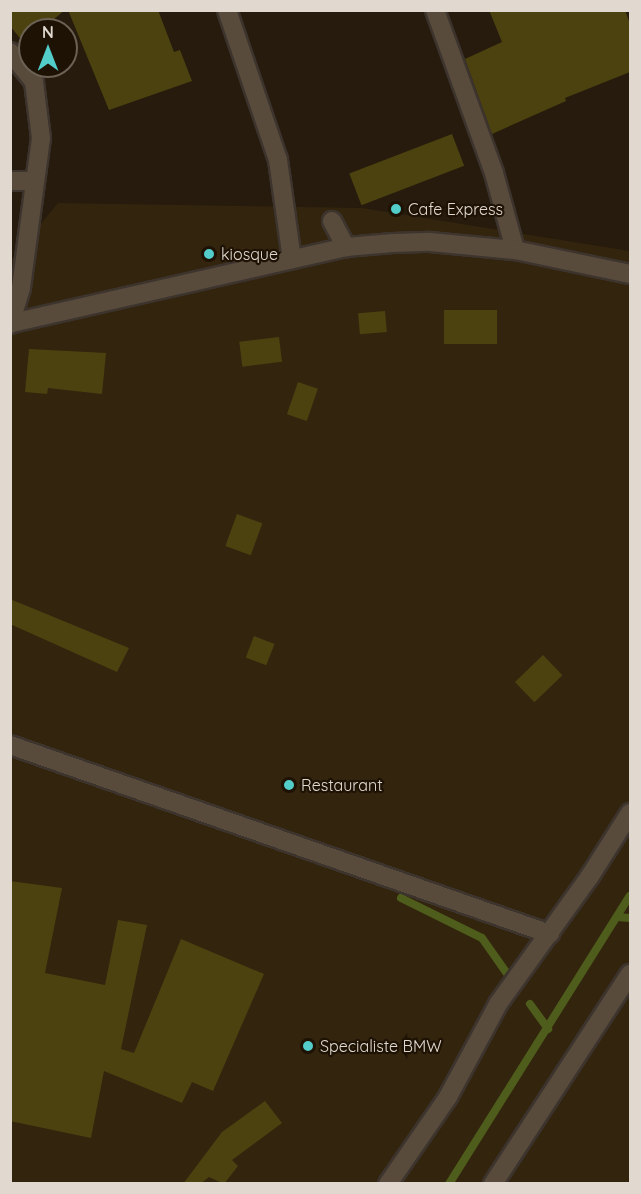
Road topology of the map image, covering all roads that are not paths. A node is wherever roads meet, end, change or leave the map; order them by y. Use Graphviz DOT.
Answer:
graph roads {
  1 [pos="227,10"];
  2 [pos="435,10"];
  3 [pos="10,52"];
  4 [pos="10,181"];
  5 [pos="34,181"];
  6 [pos="332,220"];
  7 [pos="346,247"];
  8 [pos="515,250"];
  9 [pos="292,259"];
  10 [pos="630,274"];
  11 [pos="11,323"];
  12 [pos="10,745"];
  13 [pos="630,813"];
  14 [pos="550,934"];
  15 [pos="630,974"];
  16 [pos="388,1184"];
  17 [pos="493,1184"];
  1 -- 9 [label="street"];
  2 -- 8 [label="street"];
  3 -- 5 [label="street"];
  4 -- 5 [label="street"];
  5 -- 11 [label="street"];
  6 -- 7 [label="street"];
  7 -- 8 [label="street"];
  7 -- 9 [label="street"];
  8 -- 10 [label="street"];
  9 -- 11 [label="street"];
  12 -- 14 [label="street"];
  13 -- 14 [label="street"];
  14 -- 16 [label="street"];
  15 -- 17 [label="street"];
}
